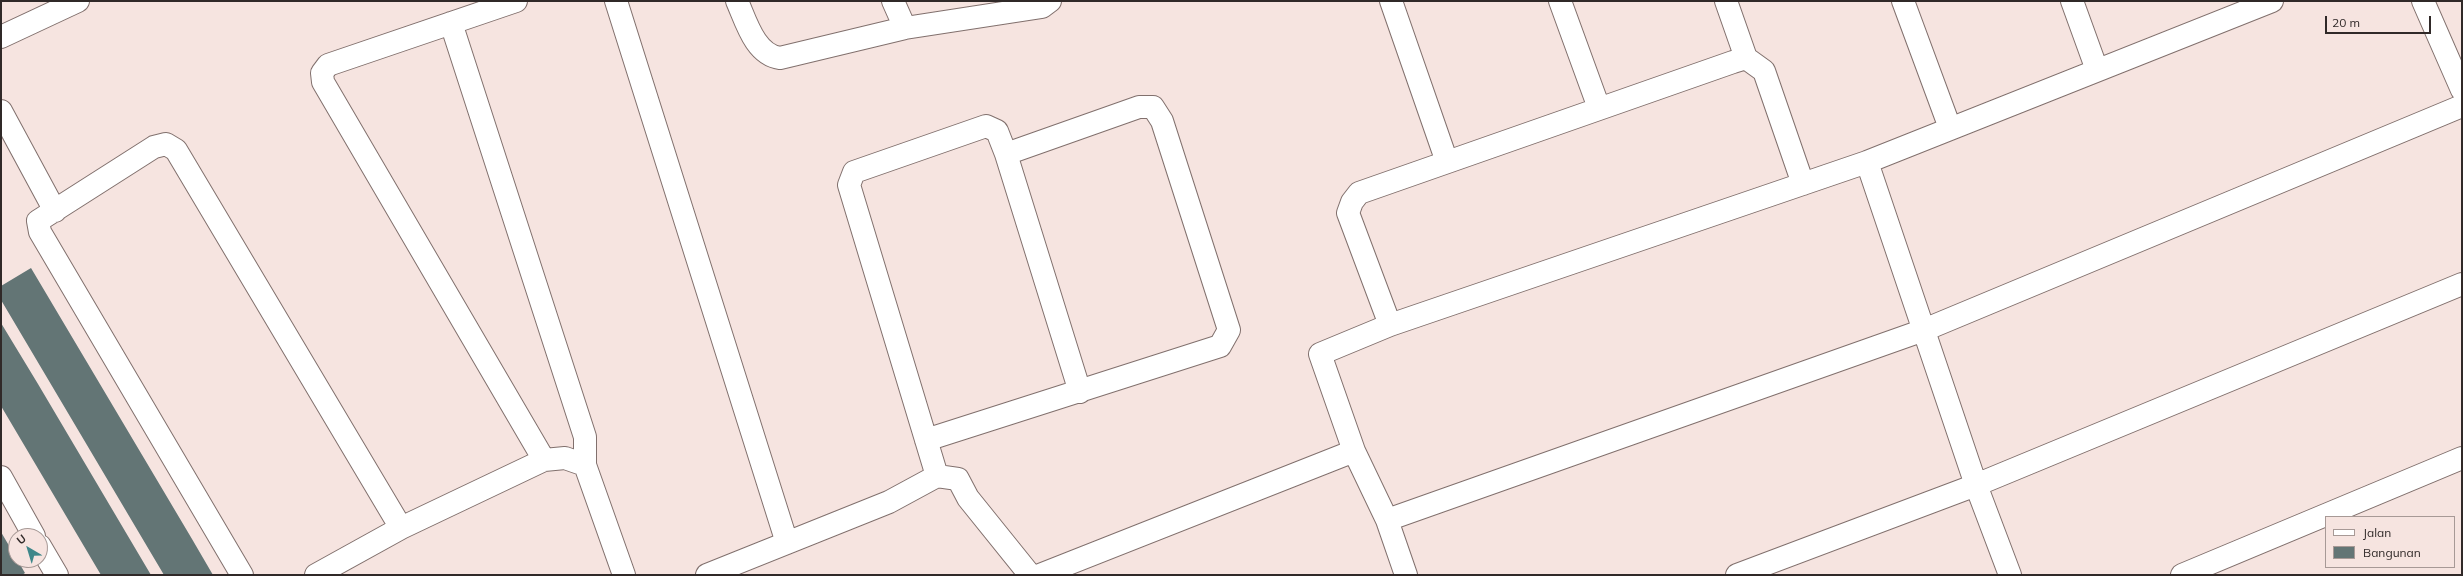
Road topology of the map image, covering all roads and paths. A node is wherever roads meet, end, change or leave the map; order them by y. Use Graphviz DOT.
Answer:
graph roads {
  1 [pos="78,1"];
  2 [pos="516,1"];
  3 [pos="616,1"];
  4 [pos="736,1"];
  5 [pos="893,1"];
  6 [pos="1050,1"];
  7 [pos="1391,1"];
  8 [pos="1560,1"];
  9 [pos="1726,1"];
  10 [pos="1904,1"];
  11 [pos="2072,1"];
  12 [pos="2272,1"];
  13 [pos="2423,1"];
  14 [pos="2241,7"];
  15 [pos="451,23"];
  16 [pos="905,28"];
  17 [pos="1,37"];
  18 [pos="1746,58"];
  19 [pos="2097,70"];
  20 [pos="2462,90"];
  21 [pos="2462,106"];
  22 [pos="1599,108"];
  23 [pos="1,111"];
  24 [pos="1950,128"];
  25 [pos="1006,154"];
  26 [pos="1447,162"];
  27 [pos="1867,162"];
  28 [pos="1803,184"];
  29 [pos="54,211"];
  30 [pos="2462,284"];
  31 [pos="1390,325"];
  32 [pos="1924,330"];
  33 [pos="1080,392"];
  34 [pos="926,440"];
  35 [pos="1354,451"];
  36 [pos="2462,458"];
  37 [pos="544,460"];
  38 [pos="585,464"];
  39 [pos="937,476"];
  40 [pos="1,477"];
  41 [pos="1976,485"];
  42 [pos="1387,520"];
  43 [pos="30,528"];
  44 [pos="401,528"];
  45 [pos="787,543"];
  46 [pos="48,560"];
  47 [pos="57,575"];
  48 [pos="242,575"];
  49 [pos="316,575"];
  50 [pos="624,575"];
  51 [pos="707,575"];
  52 [pos="1030,575"];
  53 [pos="1040,575"];
  54 [pos="1406,575"];
  55 [pos="1737,575"];
  56 [pos="2010,575"];
  57 [pos="2182,575"];
  1 -- 17 [label="street"];
  2 -- 15 [label="street"];
  3 -- 45 [label="street"];
  4 -- 16 [label="street"];
  5 -- 16 [label="street"];
  6 -- 16 [label="street"];
  7 -- 26 [label="street"];
  8 -- 22 [label="street"];
  9 -- 18 [label="street"];
  10 -- 24 [label="street"];
  11 -- 19 [label="street"];
  12 -- 14 [label="street"];
  13 -- 20 [label="street"];
  14 -- 19 [label="street"];
  15 -- 37 [label="street"];
  15 -- 38 [label="street"];
  18 -- 22 [label="street"];
  18 -- 28 [label="street"];
  19 -- 24 [label="street"];
  21 -- 32 [label="street"];
  22 -- 26 [label="street"];
  23 -- 29 [label="street"];
  24 -- 27 [label="street"];
  25 -- 33 [label="street"];
  25 -- 33 [label="street"];
  25 -- 34 [label="street"];
  26 -- 31 [label="street"];
  27 -- 28 [label="street"];
  27 -- 32 [label="street"];
  28 -- 31 [label="street"];
  29 -- 44 [label="street"];
  29 -- 48 [label="street"];
  30 -- 41 [label="street"];
  31 -- 35 [label="street"];
  32 -- 41 [label="street"];
  32 -- 42 [label="street"];
  33 -- 34 [label="street"];
  34 -- 39 [label="street"];
  35 -- 42 [label="street"];
  35 -- 53 [label="street"];
  36 -- 57 [label="street"];
  37 -- 38 [label="street"];
  37 -- 44 [label="street"];
  38 -- 50 [label="street"];
  39 -- 45 [label="street"];
  39 -- 52 [label="street"];
  40 -- 43 [label="street"];
  41 -- 55 [label="street"];
  41 -- 56 [label="street"];
  42 -- 54 [label="street"];
  44 -- 49 [label="street"];
  45 -- 51 [label="street"];
  46 -- 47 [label="street"];
}
